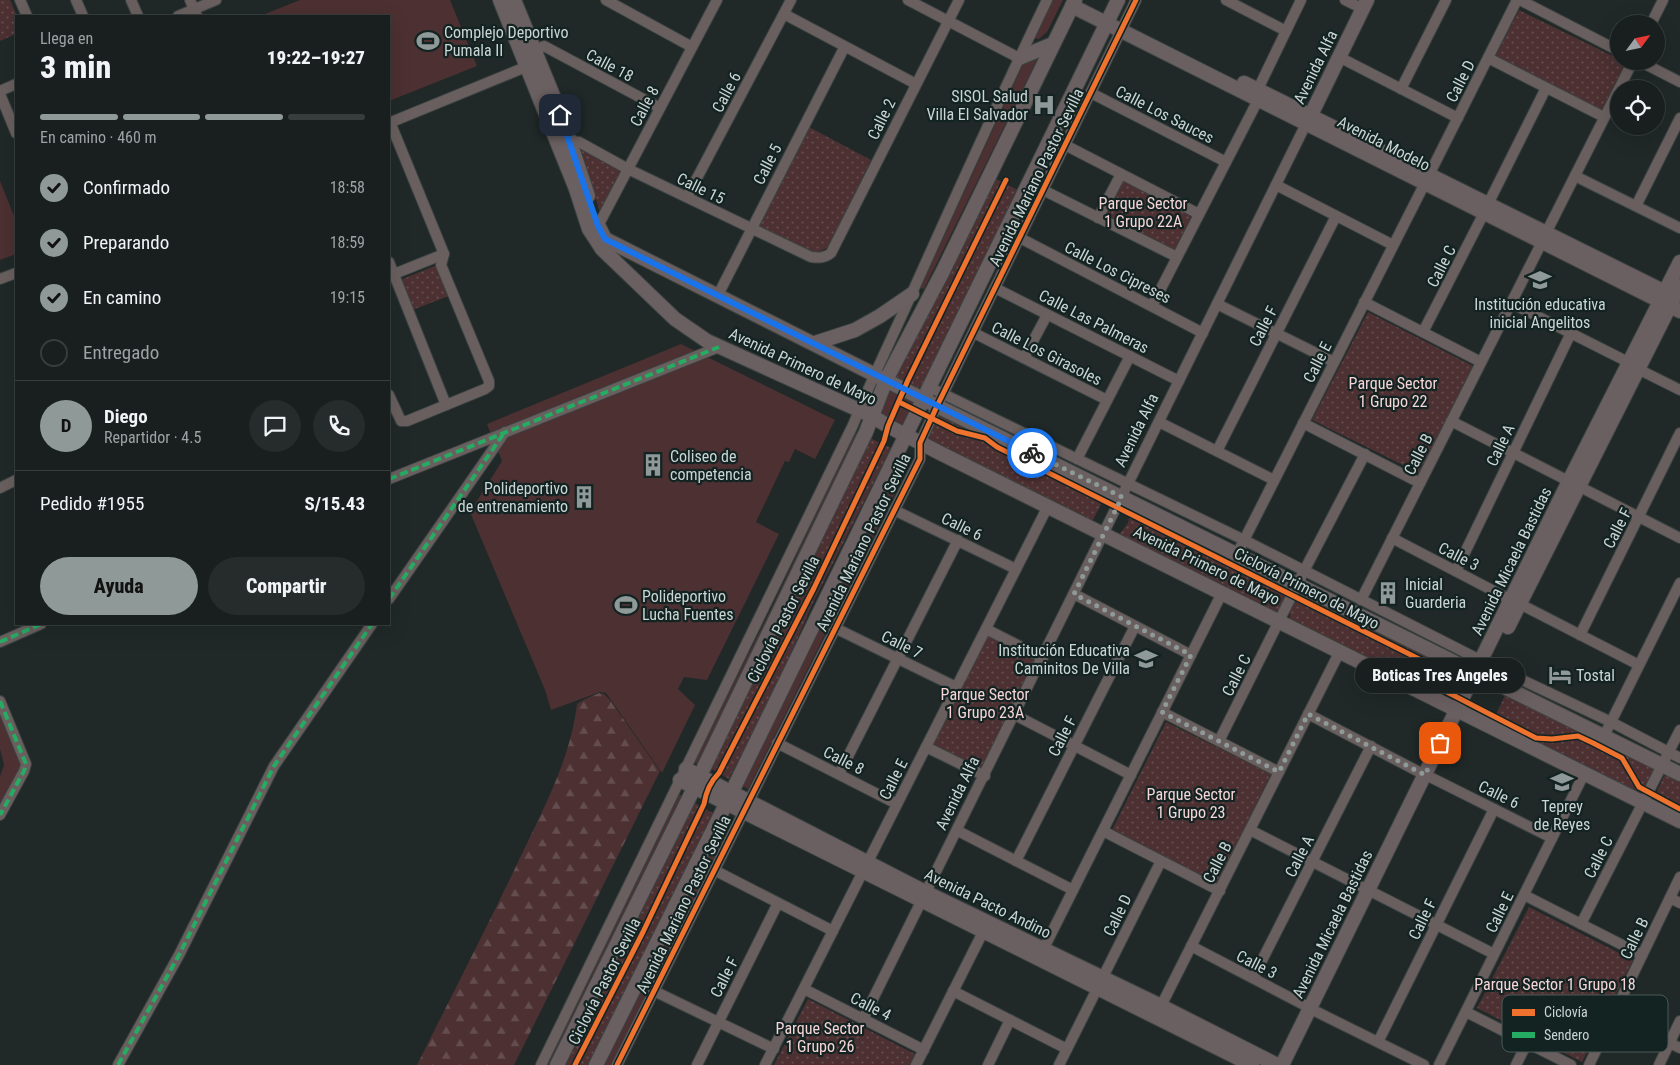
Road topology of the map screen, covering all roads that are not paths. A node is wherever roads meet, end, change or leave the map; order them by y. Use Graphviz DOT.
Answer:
graph roads {
  1 [pos="20,0"];
  2 [pos="76,0"];
  3 [pos="131,0"];
  4 [pos="216,0"];
  5 [pos="500,0"];
  6 [pos="514,0"];
  7 [pos="606,0"];
  8 [pos="717,0"];
  9 [pos="791,0"];
  10 [pos="908,0"];
  11 [pos="960,0"];
  12 [pos="1047,0"];
  13 [pos="1118,0"];
  14 [pos="1136,0"];
  15 [pos="1226,0"];
  16 [pos="1301,0"];
  17 [pos="1345,0"];
  18 [pos="1446,0"];
  19 [pos="1518,0"];
  20 [pos="1663,0"];
  21 [pos="1074,2"];
  22 [pos="1365,4"];
  23 [pos="194,9"];
  24 [pos="784,14"];
  25 [pos="27,15"];
  26 [pos="82,15"];
  27 [pos="138,15"];
  28 [pos="180,15"];
  29 [pos="1656,15"];
  30 [pos="1108,20"];
  31 [pos="949,21"];
  32 [pos="1123,27"];
  33 [pos="1286,31"];
  34 [pos="1054,44"];
  35 [pos="1610,46"];
  36 [pos="692,47"];
  37 [pos="844,48"];
  38 [pos="1339,57"];
  39 [pos="1019,58"];
  40 [pos="1488,58"];
  41 [pos="533,60"];
  42 [pos="1628,70"];
  43 [pos="1657,70"];
  44 [pos="1680,82"];
  45 [pos="916,84"];
  46 [pos="15,85"];
  47 [pos="1546,88"];
  48 [pos="1401,89"];
  49 [pos="0,93"];
  50 [pos="1091,93"];
  51 [pos="1258,94"];
  52 [pos="660,108"];
  53 [pos="1458,118"];
  54 [pos="1604,118"];
  55 [pos="1680,118"];
  56 [pos="1308,119"];
  57 [pos="390,122"];
  58 [pos="390,124"];
  59 [pos="15,130"];
  60 [pos="564,143"];
  61 [pos="1065,146"];
  62 [pos="1226,162"];
  63 [pos="628,169"];
  64 [pos="1121,174"];
  65 [pos="1575,176"];
  66 [pos="1427,179"];
  67 [pos="1276,185"];
  68 [pos="1043,190"];
  69 [pos="686,197"];
  70 [pos="1636,206"];
  71 [pos="1486,208"];
  72 [pos="1199,214"];
  73 [pos="1336,216"];
  74 [pos="1098,218"];
  75 [pos="598,226"];
  76 [pos="1680,228"];
  77 [pos="751,229"];
  78 [pos="1544,237"];
  79 [pos="1020,238"];
  80 [pos="1393,245"];
  81 [pos="831,253"];
  82 [pos="444,254"];
  83 [pos="1177,257"];
  84 [pos="1680,262"];
  85 [pos="15,273"];
  86 [pos="391,275"];
  87 [pos="0,279"];
  88 [pos="995,288"];
  89 [pos="912,294"];
  90 [pos="718,295"];
  91 [pos="1673,299"];
  92 [pos="1364,302"];
  93 [pos="1511,303"];
  94 [pos="1217,304"];
  95 [pos="1152,306"];
  96 [pos="1047,315"];
  97 [pos="1424,332"];
  98 [pos="974,333"];
  99 [pos="1203,333"];
  100 [pos="1277,333"];
  101 [pos="1571,333"];
  102 [pos="815,343"];
  103 [pos="719,347"];
  104 [pos="1130,356"];
  105 [pos="1024,358"];
  106 [pos="1334,362"];
  107 [pos="1481,362"];
  108 [pos="1634,366"];
  109 [pos="880,376"];
  110 [pos="1179,381"];
  111 [pos="1680,390"];
  112 [pos="926,393"];
  113 [pos="390,397"];
  114 [pos="940,400"];
  115 [pos="1107,400"];
  116 [pos="446,405"];
  117 [pos="865,413"];
  118 [pos="1451,421"];
  119 [pos="1159,422"];
  120 [pos="1303,423"];
  121 [pos="505,432"];
  122 [pos="1680,433"];
  123 [pos="905,436"];
  124 [pos="920,443"];
  125 [pos="1217,451"];
  126 [pos="1513,452"];
  127 [pos="1364,454"];
  128 [pos="1077,459"];
  129 [pos="390,479"];
  130 [pos="15,480"];
  131 [pos="1274,480"];
  132 [pos="1420,482"];
  133 [pos="1574,484"];
  134 [pos="0,488"];
  135 [pos="1125,491"];
  136 [pos="1048,506"];
  137 [pos="894,510"];
  138 [pos="1639,518"];
  139 [pos="1104,534"];
  140 [pos="1392,538"];
  141 [pos="1680,538"];
  142 [pos="958,540"];
  143 [pos="1244,540"];
  144 [pos="1237,554"];
  145 [pos="1016,569"];
  146 [pos="1304,571"];
  147 [pos="1456,571"];
  148 [pos="1680,583"];
  149 [pos="1297,584"];
  150 [pos="1222,593"];
  151 [pos="1074,594"];
  152 [pos="390,598"];
  153 [pos="1361,600"];
  154 [pos="1516,602"];
  155 [pos="1675,605"];
  156 [pos="1280,621"];
  157 [pos="39,625"];
  158 [pos="371,625"];
  159 [pos="1135,626"];
  160 [pos="835,628"];
  161 [pos="986,629"];
  162 [pos="1580,635"];
  163 [pos="0,642"];
  164 [pos="1340,651"];
  165 [pos="1191,655"];
  166 [pos="897,658"];
  167 [pos="1042,658"];
  168 [pos="1639,665"];
  169 [pos="1482,669"];
  170 [pos="956,687"];
  171 [pos="0,701"];
  172 [pos="1162,712"];
  173 [pos="1460,712"];
  174 [pos="1308,714"];
  175 [pos="1015,715"];
  176 [pos="1611,722"];
  177 [pos="1680,730"];
  178 [pos="1604,736"];
  179 [pos="1219,741"];
  180 [pos="778,743"];
  181 [pos="1074,746"];
  182 [pos="1371,746"];
  183 [pos="926,747"];
  184 [pos="1669,752"];
  185 [pos="1680,758"];
  186 [pos="1662,765"];
  187 [pos="1279,772"];
  188 [pos="1585,772"];
  189 [pos="839,774"];
  190 [pos="1680,774"];
  191 [pos="683,775"];
  192 [pos="1131,775"];
  193 [pos="985,776"];
  194 [pos="1428,776"];
  195 [pos="697,782"];
  196 [pos="729,798"];
  197 [pos="1643,803"];
  198 [pos="897,804"];
  199 [pos="746,807"];
  200 [pos="1494,809"];
  201 [pos="0,815"];
  202 [pos="1680,821"];
  203 [pos="1250,830"];
  204 [pos="958,831"];
  205 [pos="1103,831"];
  206 [pos="1552,838"];
  207 [pos="1016,861"];
  208 [pos="1161,861"];
  209 [pos="1312,862"];
  210 [pos="866,867"];
  211 [pos="714,870"];
  212 [pos="1680,877"];
  213 [pos="1073,890"];
  214 [pos="1220,891"];
  215 [pos="1371,893"];
  216 [pos="1524,895"];
  217 [pos="925,897"];
  218 [pos="1670,898"];
  219 [pos="778,903"];
  220 [pos="1680,903"];
  221 [pos="1581,924"];
  222 [pos="1436,925"];
  223 [pos="986,927"];
  224 [pos="833,931"];
  225 [pos="1191,946"];
  226 [pos="1044,950"];
  227 [pos="1494,954"];
  228 [pos="1642,955"];
  229 [pos="1253,978"];
  230 [pos="1100,984"];
  231 [pos="804,989"];
  232 [pos="654,991"];
  233 [pos="953,991"];
  234 [pos="1623,995"];
  235 [pos="1161,1006"];
  236 [pos="1314,1010"];
  237 [pos="1466,1012"];
  238 [pos="864,1019"];
  239 [pos="1010,1020"];
  240 [pos="719,1021"];
  241 [pos="1680,1021"];
  242 [pos="1502,1030"];
  243 [pos="1378,1042"];
  244 [pos="1670,1043"];
  245 [pos="1668,1047"];
  246 [pos="1680,1048"];
  247 [pos="774,1049"];
  248 [pos="1067,1049"];
  249 [pos="924,1050"];
  250 [pos="1522,1052"];
  251 [pos="1546,1052"];
  252 [pos="1595,1052"];
  253 [pos="1666,1052"];
  254 [pos="118,1065"];
  255 [pos="541,1065"];
  256 [pos="557,1065"];
  257 [pos="596,1065"];
  258 [pos="617,1065"];
  259 [pos="697,1065"];
  260 [pos="766,1065"];
  261 [pos="916,1065"];
  262 [pos="988,1065"];
  263 [pos="1059,1065"];
  264 [pos="1252,1065"];
  265 [pos="1277,1065"];
  266 [pos="1282,1065"];
  267 [pos="1292,1065"];
  268 [pos="1424,1065"];
  269 [pos="1440,1065"];
  270 [pos="1516,1065"];
  271 [pos="1571,1065"];
  272 [pos="1589,1065"];
  273 [pos="1659,1065"];
  1 -- 25 [label="street"];
  2 -- 26 [label="street"];
  3 -- 27 [label="street"];
  4 -- 23 [label="street"];
  5 -- 41 [label="main road, Avenida Primero de Mayo"];
  6 -- 41 [label="main road, Avenida Primero de Mayo"];
  7 -- 36 [label="street"];
  8 -- 36 [label="street, Calle 8"];
  9 -- 24 [label="street, Calle 6"];
  10 -- 31 [label="street"];
  11 -- 31 [label="street, Calle 2"];
  12 -- 39 [label="street"];
  13 -- 30 [label="main road, Avenida Mariano Pastor Sevilla"];
  14 -- 32 [label="street, Avenida Mariano Pastor Sevilla"];
  15 -- 33 [label="street"];
  16 -- 33 [label="street"];
  17 -- 22 [label="street"];
  18 -- 48 [label="street"];
  19 -- 35 [label="street"];
  19 -- 40 [label="street, Calle D"];
  20 -- 29 [label="street"];
  21 -- 30 [label="main road, Avenida Modelo"];
  21 -- 34 [label="main road"];
  22 -- 38 [label="main road, Avenida Alfa"];
  23 -- 28 [label="street"];
  24 -- 37 [label="street"];
  24 -- 69 [label="street, Calle 6"];
  30 -- 32 [label="main road, Avenida Modelo"];
  30 -- 112 [label="main road, Avenida Mariano Pastor Sevilla"];
  31 -- 39 [label="street"];
  31 -- 45 [label="street, Calle 2"];
  32 -- 50 [label="street, Avenida Mariano Pastor Sevilla"];
  32 -- 51 [label="main road, Avenida Modelo"];
  33 -- 51 [label="street"];
  34 -- 39 [label="main road"];
  34 -- 109 [label="main road"];
  36 -- 52 [label="street, Calle 8"];
  37 -- 45 [label="street"];
  37 -- 77 [label="street, Calle 5"];
  38 -- 48 [label="street"];
  38 -- 56 [label="main road, Avenida Alfa"];
  39 -- 89 [label="street"];
  40 -- 47 [label="street"];
  40 -- 53 [label="street, Calle D"];
  41 -- 52 [label="street, Calle 18"];
  41 -- 57 [label="street"];
  41 -- 60 [label="main road, Avenida Primero de Mayo"];
  42 -- 54 [label="street, Calle B"];
  43 -- 44 [label="street"];
  45 -- 81 [label="street, Calle 2"];
  46 -- 49 [label="street"];
  47 -- 54 [label="street"];
  47 -- 71 [label="street, Calle C"];
  48 -- 53 [label="street"];
  49 -- 59 [label="street"];
  50 -- 61 [label="street, Avenida Mariano Pastor Sevilla"];
  50 -- 62 [label="street, Calle Los Sauces"];
  51 -- 56 [label="main road, Avenida Modelo"];
  51 -- 62 [label="street"];
  52 -- 63 [label="street, Calle 8"];
  53 -- 66 [label="street, Calle D"];
  54 -- 65 [label="street, Calle B"];
  55 -- 70 [label="street"];
  56 -- 66 [label="main road, Avenida Modelo"];
  56 -- 67 [label="street, Avenida Alfa"];
  58 -- 82 [label="street"];
  60 -- 63 [label="street, Calle 15"];
  60 -- 75 [label="main road, Avenida Primero de Mayo"];
  60 -- 103 [label="main road, Avenida Primero de Mayo"];
  61 -- 64 [label="street"];
  61 -- 68 [label="street, Avenida Mariano Pastor Sevilla"];
  62 -- 72 [label="street"];
  63 -- 69 [label="street, Calle 15"];
  63 -- 75 [label="street, Calle 8"];
  64 -- 72 [label="street"];
  64 -- 74 [label="street"];
  65 -- 70 [label="street"];
  65 -- 78 [label="street, Calle B"];
  66 -- 71 [label="main road, Avenida Modelo"];
  66 -- 80 [label="street, Calle E"];
  67 -- 73 [label="street"];
  67 -- 94 [label="street, Avenida Alfa"];
  68 -- 74 [label="street"];
  68 -- 79 [label="street, Avenida Mariano Pastor Sevilla"];
  69 -- 77 [label="street, Calle 15"];
  70 -- 76 [label="street"];
  71 -- 78 [label="main road, Avenida Modelo"];
  71 -- 97 [label="street, Calle C"];
  72 -- 83 [label="street"];
  73 -- 80 [label="street"];
  73 -- 100 [label="street, Calle F"];
  74 -- 83 [label="street"];
  75 -- 90 [label="main road, Avenida Primero de Mayo"];
  77 -- 81 [label="street, Calle 15"];
  77 -- 90 [label="street, Calle 5"];
  78 -- 91 [label="main road, Avenida Modelo"];
  78 -- 93 [label="street, Calle B"];
  79 -- 88 [label="street, Avenida Mariano Pastor Sevilla"];
  79 -- 95 [label="street, Calle Los Cipreses"];
  80 -- 92 [label="street, Calle E"];
  82 -- 86 [label="street"];
  82 -- 116 [label="street"];
  83 -- 95 [label="street"];
  84 -- 91 [label="main road, Avenida Micaela Bastidas"];
  85 -- 87 [label="street"];
  86 -- 116 [label="street"];
  88 -- 96 [label="street, Calle Las Palmeras"];
  88 -- 98 [label="street, Avenida Mariano Pastor Sevilla"];
  89 -- 102 [label="main road"];
  89 -- 109 [label="street"];
  90 -- 102 [label="main road, Avenida Primero de Mayo"];
  91 -- 108 [label="main road, Avenida Micaela Bastidas"];
  92 -- 97 [label="street"];
  92 -- 106 [label="street, Calle E"];
  93 -- 101 [label="street"];
  93 -- 107 [label="street, Calle B"];
  94 -- 99 [label="street, Avenida Alfa"];
  94 -- 100 [label="street"];
  95 -- 99 [label="street, Calle Los Cipreses"];
  96 -- 104 [label="street, Calle Las Palmeras"];
  96 -- 105 [label="street"];
  97 -- 107 [label="street"];
  98 -- 105 [label="street, Calle Los Girasoles"];
  98 -- 114 [label="street, Avenida Mariano Pastor Sevilla"];
  99 -- 110 [label="street, Avenida Alfa"];
  100 -- 106 [label="street"];
  100 -- 125 [label="street, Calle F"];
  101 -- 108 [label="street"];
  101 -- 126 [label="street, Calle A"];
  102 -- 109 [label="main road, Avenida Primero de Mayo"];
  103 -- 117 [label="main road, Avenida Primero de Mayo"];
  103 -- 121 [label="street"];
  104 -- 110 [label="street, Calle Las Palmeras"];
  104 -- 115 [label="street"];
  105 -- 115 [label="street, Calle Los Girasoles"];
  106 -- 120 [label="street, Calle E"];
  107 -- 118 [label="street, Calle B"];
  108 -- 111 [label="street"];
  108 -- 133 [label="main road, Avenida Micaela Bastidas"];
  109 -- 112 [label="main road, Avenida Primero de Mayo"];
  109 -- 117 [label="main road"];
  110 -- 119 [label="street, Avenida Alfa"];
  112 -- 114 [label="main road, Avenida Primero de Mayo"];
  112 -- 123 [label="main road, Avenida Mariano Pastor Sevilla"];
  113 -- 116 [label="street"];
  114 -- 124 [label="street, Avenida Mariano Pastor Sevilla"];
  114 -- 128 [label="street, Avenida Primero de Mayo"];
  114 -- 135 [label="main road, Avenida Primero de Mayo"];
  115 -- 128 [label="street"];
  117 -- 123 [label="main road, Avenida Primero de Mayo"];
  117 -- 191 [label="street"];
  117 -- 195 [label="main road"];
  118 -- 126 [label="street"];
  118 -- 132 [label="street, Calle B"];
  119 -- 125 [label="street"];
  119 -- 135 [label="street, Avenida Alfa"];
  120 -- 127 [label="street"];
  120 -- 131 [label="street, Calle E"];
  121 -- 129 [label="street"];
  121 -- 152 [label="street"];
  122 -- 138 [label="street, Calle F"];
  123 -- 124 [label="main road, Avenida Primero de Mayo"];
  123 -- 196 [label="main road, Avenida Mariano Pastor Sevilla"];
  124 -- 136 [label="main road, Avenida Primero de Mayo"];
  124 -- 137 [label="street, Avenida Mariano Pastor Sevilla"];
  125 -- 131 [label="street"];
  126 -- 133 [label="street"];
  126 -- 147 [label="street, Calle A"];
  127 -- 132 [label="street"];
  127 -- 146 [label="street"];
  128 -- 135 [label="street, Avenida Primero de Mayo"];
  130 -- 134 [label="street"];
  131 -- 143 [label="street, Calle E"];
  132 -- 140 [label="street, Calle B"];
  133 -- 138 [label="street"];
  133 -- 154 [label="main road, Avenida Micaela Bastidas"];
  135 -- 139 [label="street, Avenida Alfa"];
  135 -- 143 [label="street, Avenida Primero de Mayo"];
  135 -- 144 [label="main road, Avenida Primero de Mayo"];
  136 -- 139 [label="main road, Avenida Primero de Mayo"];
  136 -- 145 [label="street, Calle E"];
  137 -- 142 [label="street, Calle 6"];
  137 -- 160 [label="street, Avenida Mariano Pastor Sevilla"];
  138 -- 141 [label="street"];
  138 -- 162 [label="street, Calle F"];
  139 -- 150 [label="main road, Avenida Primero de Mayo"];
  139 -- 151 [label="street, Avenida Alfa"];
  140 -- 147 [label="street, Calle 3"];
  140 -- 153 [label="street, Calle B"];
  142 -- 145 [label="street, Calle 6"];
  142 -- 166 [label="street"];
  143 -- 144 [label="street, Calle E"];
  143 -- 146 [label="street, Avenida Primero de Mayo"];
  144 -- 149 [label="main road, Avenida Primero de Mayo"];
  145 -- 161 [label="street, Calle E"];
  146 -- 149 [label="street, Calle C"];
  146 -- 153 [label="street, Avenida Primero de Mayo"];
  147 -- 154 [label="street, Calle 3"];
  148 -- 155 [label="street"];
  149 -- 156 [label="street, Calle C"];
  149 -- 169 [label="main road, Avenida Primero de Mayo"];
  150 -- 156 [label="main road, Avenida Primero de Mayo"];
  150 -- 165 [label="street"];
  151 -- 159 [label="street"];
  151 -- 167 [label="street, Avenida Alfa"];
  153 -- 169 [label="street, Avenida Primero de Mayo"];
  154 -- 162 [label="street"];
  154 -- 169 [label="main road, Avenida Micaela Bastidas"];
  155 -- 168 [label="street"];
  156 -- 164 [label="main road, Avenida Primero de Mayo"];
  156 -- 179 [label="street, Calle C"];
  157 -- 163 [label="street"];
  158 -- 254 [label="street"];
  159 -- 165 [label="street"];
  159 -- 181 [label="street, Calle F"];
  160 -- 166 [label="street, Calle 7"];
  160 -- 180 [label="street, Avenida Mariano Pastor Sevilla"];
  161 -- 167 [label="street"];
  161 -- 170 [label="street, Calle E"];
  162 -- 168 [label="street"];
  164 -- 173 [label="main road, Avenida Primero de Mayo"];
  164 -- 174 [label="street, Calle B"];
  165 -- 172 [label="street"];
  166 -- 170 [label="street, Calle 7"];
  166 -- 189 [label="street"];
  167 -- 175 [label="street, Avenida Alfa"];
  168 -- 176 [label="street"];
  169 -- 173 [label="main road, Avenida Micaela Bastidas"];
  169 -- 176 [label="street, Avenida Primero de Mayo"];
  169 -- 178 [label="main road, Avenida Primero de Mayo"];
  170 -- 183 [label="street, Calle E"];
  171 -- 201 [label="street"];
  172 -- 179 [label="street"];
  172 -- 192 [label="street"];
  173 -- 188 [label="main road, Avenida Primero de Mayo"];
  173 -- 194 [label="main road, Avenida Micaela Bastidas"];
  174 -- 182 [label="street, Calle 6"];
  174 -- 187 [label="street, Calle B"];
  175 -- 181 [label="street"];
  175 -- 193 [label="street, Avenida Alfa"];
  176 -- 178 [label="street"];
  176 -- 184 [label="street, Avenida Primero de Mayo"];
  177 -- 184 [label="street"];
  178 -- 186 [label="main road, Avenida Primero de Mayo"];
  179 -- 187 [label="street"];
  180 -- 189 [label="street, Calle 8"];
  180 -- 199 [label="street, Avenida Mariano Pastor Sevilla"];
  181 -- 192 [label="street"];
  181 -- 207 [label="street, Calle F"];
  182 -- 194 [label="street, Calle 6"];
  182 -- 209 [label="street, Calle A"];
  183 -- 193 [label="street"];
  183 -- 198 [label="street, Calle E"];
  184 -- 185 [label="street, Avenida Primero de Mayo"];
  184 -- 186 [label="street, Calle C"];
  186 -- 190 [label="main road, Avenida Primero de Mayo"];
  186 -- 197 [label="street, Calle C"];
  187 -- 203 [label="street, Calle B"];
  188 -- 197 [label="main road, Avenida Primero de Mayo"];
  188 -- 206 [label="street, Calle E"];
  189 -- 198 [label="street, Calle 8"];
  191 -- 195 [label="main road, Avenida Pacto Andino"];
  191 -- 255 [label="street"];
  192 -- 205 [label="street"];
  193 -- 204 [label="street, Avenida Alfa"];
  194 -- 200 [label="street, Calle 6"];
  194 -- 215 [label="main road, Avenida Micaela Bastidas"];
  195 -- 196 [label="main road, Avenida Pacto Andino"];
  195 -- 256 [label="main road"];
  196 -- 199 [label="main road, Avenida Pacto Andino"];
  196 -- 257 [label="main road, Avenida Mariano Pastor Sevilla"];
  197 -- 202 [label="main road, Avenida Primero de Mayo"];
  197 -- 221 [label="street, Calle C"];
  198 -- 210 [label="street, Calle E"];
  199 -- 210 [label="main road, Avenida Pacto Andino"];
  199 -- 211 [label="street, Avenida Mariano Pastor Sevilla"];
  200 -- 206 [label="street, Calle 6"];
  200 -- 222 [label="street, Calle F"];
  203 -- 209 [label="street"];
  203 -- 214 [label="street, Calle B"];
  204 -- 207 [label="street"];
  204 -- 217 [label="street, Avenida Alfa"];
  205 -- 208 [label="street"];
  205 -- 213 [label="street"];
  206 -- 216 [label="street, Calle E"];
  207 -- 213 [label="street"];
  208 -- 214 [label="street"];
  208 -- 230 [label="street, Calle D"];
  209 -- 215 [label="street"];
  209 -- 229 [label="street, Calle A"];
  210 -- 217 [label="main road, Avenida Pacto Andino"];
  210 -- 224 [label="street, Calle E"];
  211 -- 219 [label="street"];
  211 -- 232 [label="street, Avenida Mariano Pastor Sevilla"];
  212 -- 218 [label="street, Calle B"];
  213 -- 226 [label="street"];
  214 -- 225 [label="street, Calle B"];
  215 -- 222 [label="street"];
  215 -- 236 [label="main road, Avenida Micaela Bastidas"];
  216 -- 221 [label="street"];
  216 -- 227 [label="street, Calle E"];
  217 -- 223 [label="main road, Avenida Pacto Andino"];
  217 -- 238 [label="street"];
  218 -- 220 [label="street"];
  218 -- 228 [label="street, Calle B"];
  219 -- 224 [label="street"];
  219 -- 240 [label="street, Calle F"];
  221 -- 228 [label="street"];
  222 -- 227 [label="street"];
  222 -- 243 [label="street, Calle F"];
  223 -- 226 [label="main road, Avenida Pacto Andino"];
  223 -- 230 [label="main road, Avenida Pacto Andino"];
  223 -- 233 [label="street"];
  224 -- 231 [label="street, Calle E"];
  225 -- 229 [label="street, Calle 3"];
  225 -- 235 [label="street, Calle B"];
  226 -- 230 [label="main road, Avenida Pacto Andino"];
  227 -- 237 [label="street, Calle E"];
  228 -- 234 [label="street, Calle B"];
  229 -- 236 [label="street, Calle 3"];
  230 -- 235 [label="main road, Avenida Pacto Andino"];
  230 -- 248 [label="street, Calle D"];
  230 -- 264 [label="main road, Avenida Pacto Andino"];
  231 -- 238 [label="street, Calle 4"];
  231 -- 247 [label="street, Calle E"];
  232 -- 240 [label="street"];
  232 -- 258 [label="street, Avenida Mariano Pastor Sevilla"];
  233 -- 239 [label="street"];
  233 -- 249 [label="street"];
  235 -- 265 [label="main road, Avenida Pacto Andino"];
  236 -- 243 [label="street"];
  236 -- 266 [label="main road, Avenida Micaela Bastidas"];
  236 -- 267 [label="main road, Avenida Micaela Bastidas"];
  237 -- 242 [label="street"];
  237 -- 269 [label="street, Calle E"];
  238 -- 249 [label="street, Calle 4"];
  239 -- 248 [label="street"];
  239 -- 262 [label="street"];
  240 -- 247 [label="street"];
  240 -- 259 [label="street, Calle F"];
  241 -- 244 [label="street"];
  243 -- 268 [label="street"];
  244 -- 245 [label="street"];
  244 -- 246 [label="street"];
  247 -- 260 [label="street, Calle E"];
  248 -- 263 [label="street, Calle D"];
  249 -- 261 [label="street"];
  250 -- 270 [label="street"];
  251 -- 271 [label="street"];
  252 -- 272 [label="street, Calle B"];
  253 -- 273 [label="street"];
}
